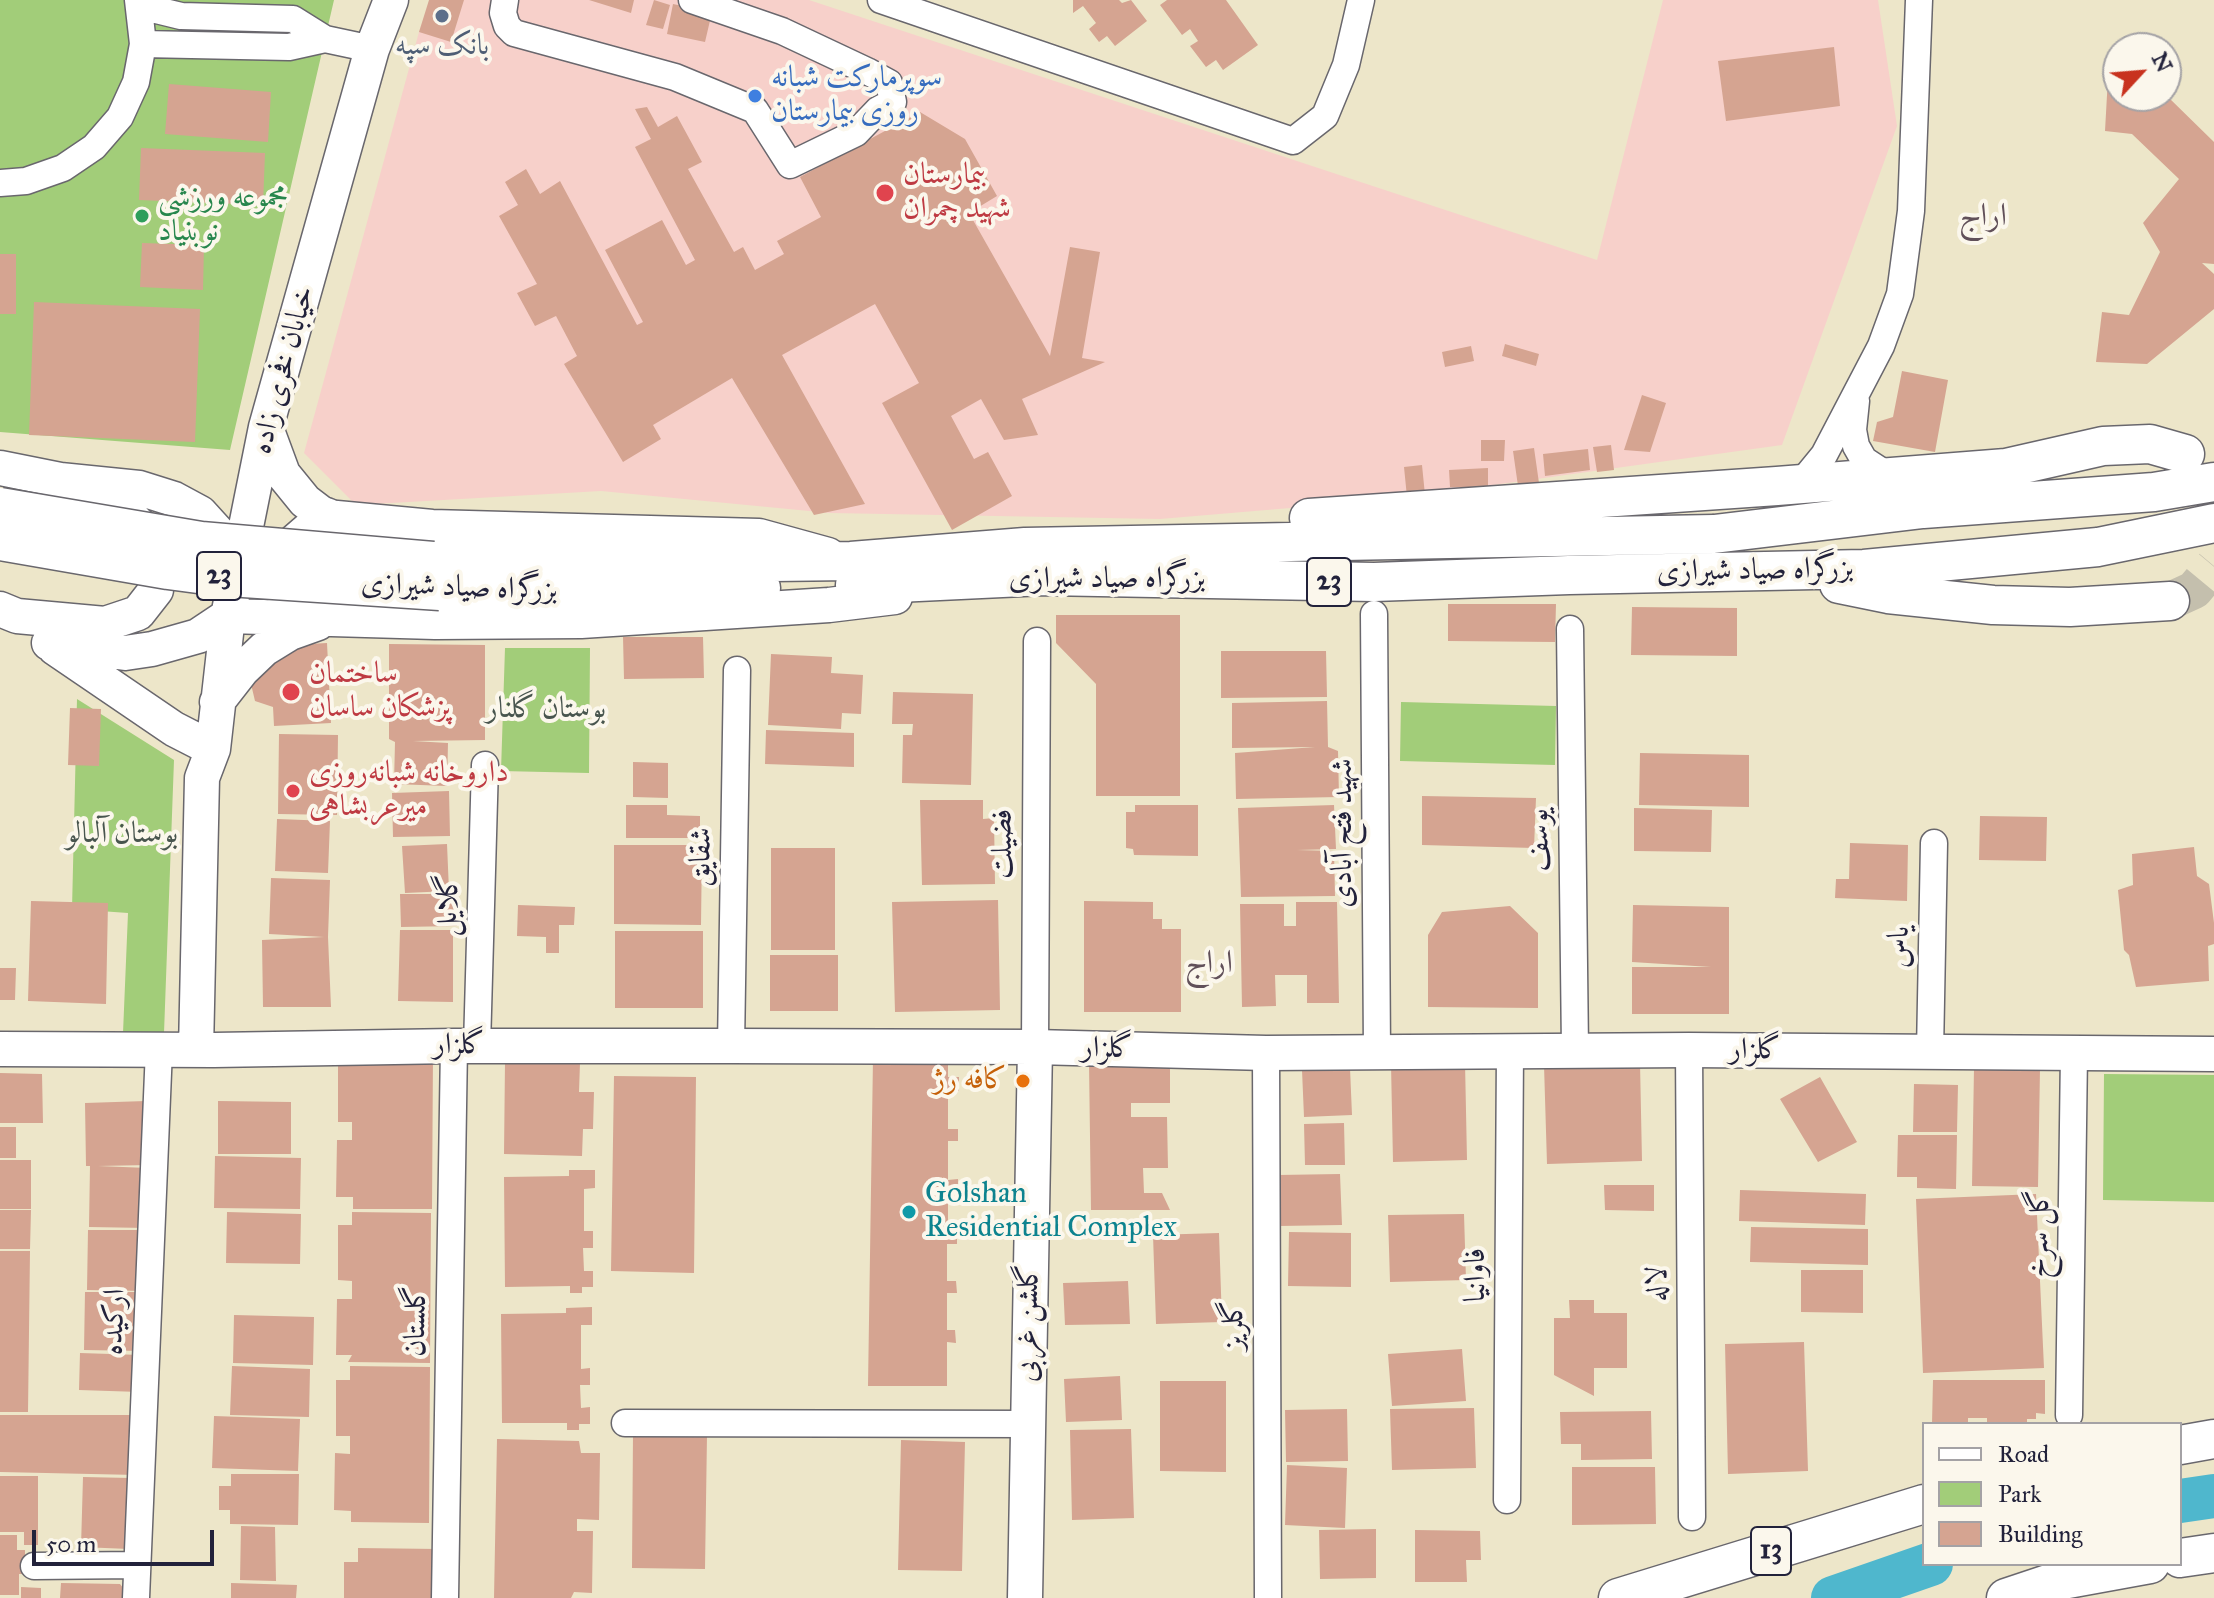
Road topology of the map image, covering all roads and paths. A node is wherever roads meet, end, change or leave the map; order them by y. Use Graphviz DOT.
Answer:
graph roads {
  1 [pos="391,0"];
  2 [pos="505,0"];
  3 [pos="692,0"];
  4 [pos="881,0"];
  5 [pos="1361,0"];
  6 [pos="1919,0"];
  7 [pos="139,3"];
  8 [pos="325,39"];
  9 [pos="143,44"];
  10 [pos="372,49"];
  11 [pos="0,183"];
  12 [pos="1858,389"];
  13 [pos="266,427"];
  14 [pos="2199,464"];
  15 [pos="0,468"];
  16 [pos="1890,477"];
  17 [pos="60,480"];
  18 [pos="2214,482"];
  19 [pos="1777,486"];
  20 [pos="2154,492"];
  21 [pos="0,507"];
  22 [pos="326,517"];
  23 [pos="2214,523"];
  24 [pos="0,541"];
  25 [pos="1025,547"];
  26 [pos="851,561"];
  27 [pos="238,568"];
  28 [pos="1777,571"];
  29 [pos="436,576"];
  30 [pos="953,582"];
  31 [pos="2170,601"];
  32 [pos="8,613"];
  33 [pos="1374,614"];
  34 [pos="228,616"];
  35 [pos="316,619"];
  36 [pos="1570,629"];
  37 [pos="1037,641"];
  38 [pos="49,643"];
  39 [pos="737,670"];
  40 [pos="217,702"];
  41 [pos="213,749"];
  42 [pos="485,765"];
  43 [pos="1934,843"];
  44 [pos="465,1046"];
  45 [pos="731,1046"];
  46 [pos="1035,1047"];
  47 [pos="0,1049"];
  48 [pos="159,1049"];
  49 [pos="205,1050"];
  50 [pos="1510,1050"];
  51 [pos="1575,1050"];
  52 [pos="1689,1050"];
  53 [pos="1377,1052"];
  54 [pos="1930,1052"];
  55 [pos="1266,1053"];
  56 [pos="2074,1053"];
  57 [pos="2214,1054"];
  58 [pos="2069,1415"];
  59 [pos="625,1423"];
  60 [pos="1027,1424"];
  61 [pos="2214,1439"];
  62 [pos="2182,1445"];
  63 [pos="1507,1500"];
  64 [pos="1922,1505"];
  65 [pos="1692,1517"];
  66 [pos="2214,1553"];
  67 [pos="2182,1558"];
  68 [pos="137,1565"];
  69 [pos="34,1566"];
  70 [pos="2139,1566"];
  71 [pos="136,1598"];
  72 [pos="445,1598"];
  73 [pos="1025,1598"];
  74 [pos="1268,1598"];
  75 [pos="1618,1598"];
  76 [pos="2006,1598"];
  1 -- 10 [label="main road, خیابان فخری زاده"];
  2 -- 3 [label="street"];
  4 -- 5 [label="street"];
  6 -- 12 [label="street"];
  7 -- 8 [label="street"];
  7 -- 9 [label="street"];
  8 -- 9 [label="street"];
  8 -- 10 [label="street"];
  9 -- 11 [label="street"];
  10 -- 13 [label="main road, خیابان فخری زاده"];
  12 -- 16 [label="street"];
  12 -- 19 [label="street"];
  13 -- 22 [label="main road"];
  13 -- 27 [label="main road, خیابان فخری زاده"];
  14 -- 16 [label="highway"];
  14 -- 20 [label="street"];
  15 -- 17 [label="main road"];
  16 -- 19 [label="highway"];
  17 -- 27 [label="main road"];
  17 -- 32 [label="main road"];
  18 -- 20 [label="highway, بزرگراه صیاد شیرازی / 23"];
  19 -- 25 [label="highway"];
  20 -- 25 [label="highway, بزرگراه صیاد شیرازی / 23"];
  21 -- 29 [label="highway, بزرگراه صیاد شیرازی / 23, bridge"];
  22 -- 26 [label="main road"];
  22 -- 35 [label="highway"];
  23 -- 28 [label="highway, بزرگراه صیاد شیرازی / 23"];
  24 -- 29 [label="highway, بزرگراه صیاد شیرازی / 23, bridge"];
  25 -- 26 [label="highway, بزرگراه صیاد شیرازی / 23"];
  26 -- 29 [label="highway, بزرگراه صیاد شیرازی / 23"];
  27 -- 34 [label="main road, خیابان فخری زاده"];
  28 -- 30 [label="highway, بزرگراه صیاد شیرازی / 23"];
  28 -- 31 [label="highway"];
  29 -- 30 [label="highway, بزرگراه صیاد شیرازی / 23"];
  30 -- 35 [label="main road"];
  32 -- 38 [label="main road"];
  33 -- 53 [label="street, شهید فتح آبادی"];
  34 -- 35 [label="main road"];
  34 -- 38 [label="main road"];
  34 -- 40 [label="main road, خیابان فخری زاده"];
  35 -- 40 [label="main road"];
  36 -- 51 [label="street, یوسف"];
  37 -- 46 [label="street, فضیلت"];
  38 -- 41 [label="main road"];
  39 -- 45 [label="street, شقایق"];
  40 -- 41 [label="main road, خیابان فخری زاده"];
  41 -- 49 [label="main road, خیابان فخری زاده"];
  42 -- 44 [label="street, گلایل"];
  43 -- 54 [label="street, یاس"];
  44 -- 45 [label="main road, گلزار"];
  44 -- 49 [label="main road, گلزار"];
  44 -- 72 [label="street, گلستان"];
  45 -- 46 [label="main road, گلزار"];
  46 -- 55 [label="main road, گلزار"];
  46 -- 60 [label="main road, گلشن غربی"];
  47 -- 48 [label="main road, گلزار"];
  48 -- 49 [label="main road, گلزار"];
  48 -- 68 [label="street, ارکیده"];
  50 -- 51 [label="main road, گلزار"];
  50 -- 53 [label="main road, گلزار"];
  50 -- 63 [label="street, فاوانیا"];
  51 -- 52 [label="main road, گلزار"];
  52 -- 54 [label="main road, گلزار"];
  52 -- 65 [label="street, لاله"];
  53 -- 55 [label="main road, گلزار"];
  54 -- 56 [label="main road, گلزار"];
  55 -- 74 [label="street, گلریز"];
  56 -- 57 [label="main road, گلزار"];
  56 -- 58 [label="street, گل سرخ"];
  59 -- 60 [label="street"];
  60 -- 73 [label="main road, گلشن غربی"];
  61 -- 62 [label="highway"];
  64 -- 75 [label="highway, 13"];
  66 -- 67 [label="highway"];
  68 -- 69 [label="street"];
  68 -- 71 [label="street, ارکیده"];
  70 -- 76 [label="highway"];
}
